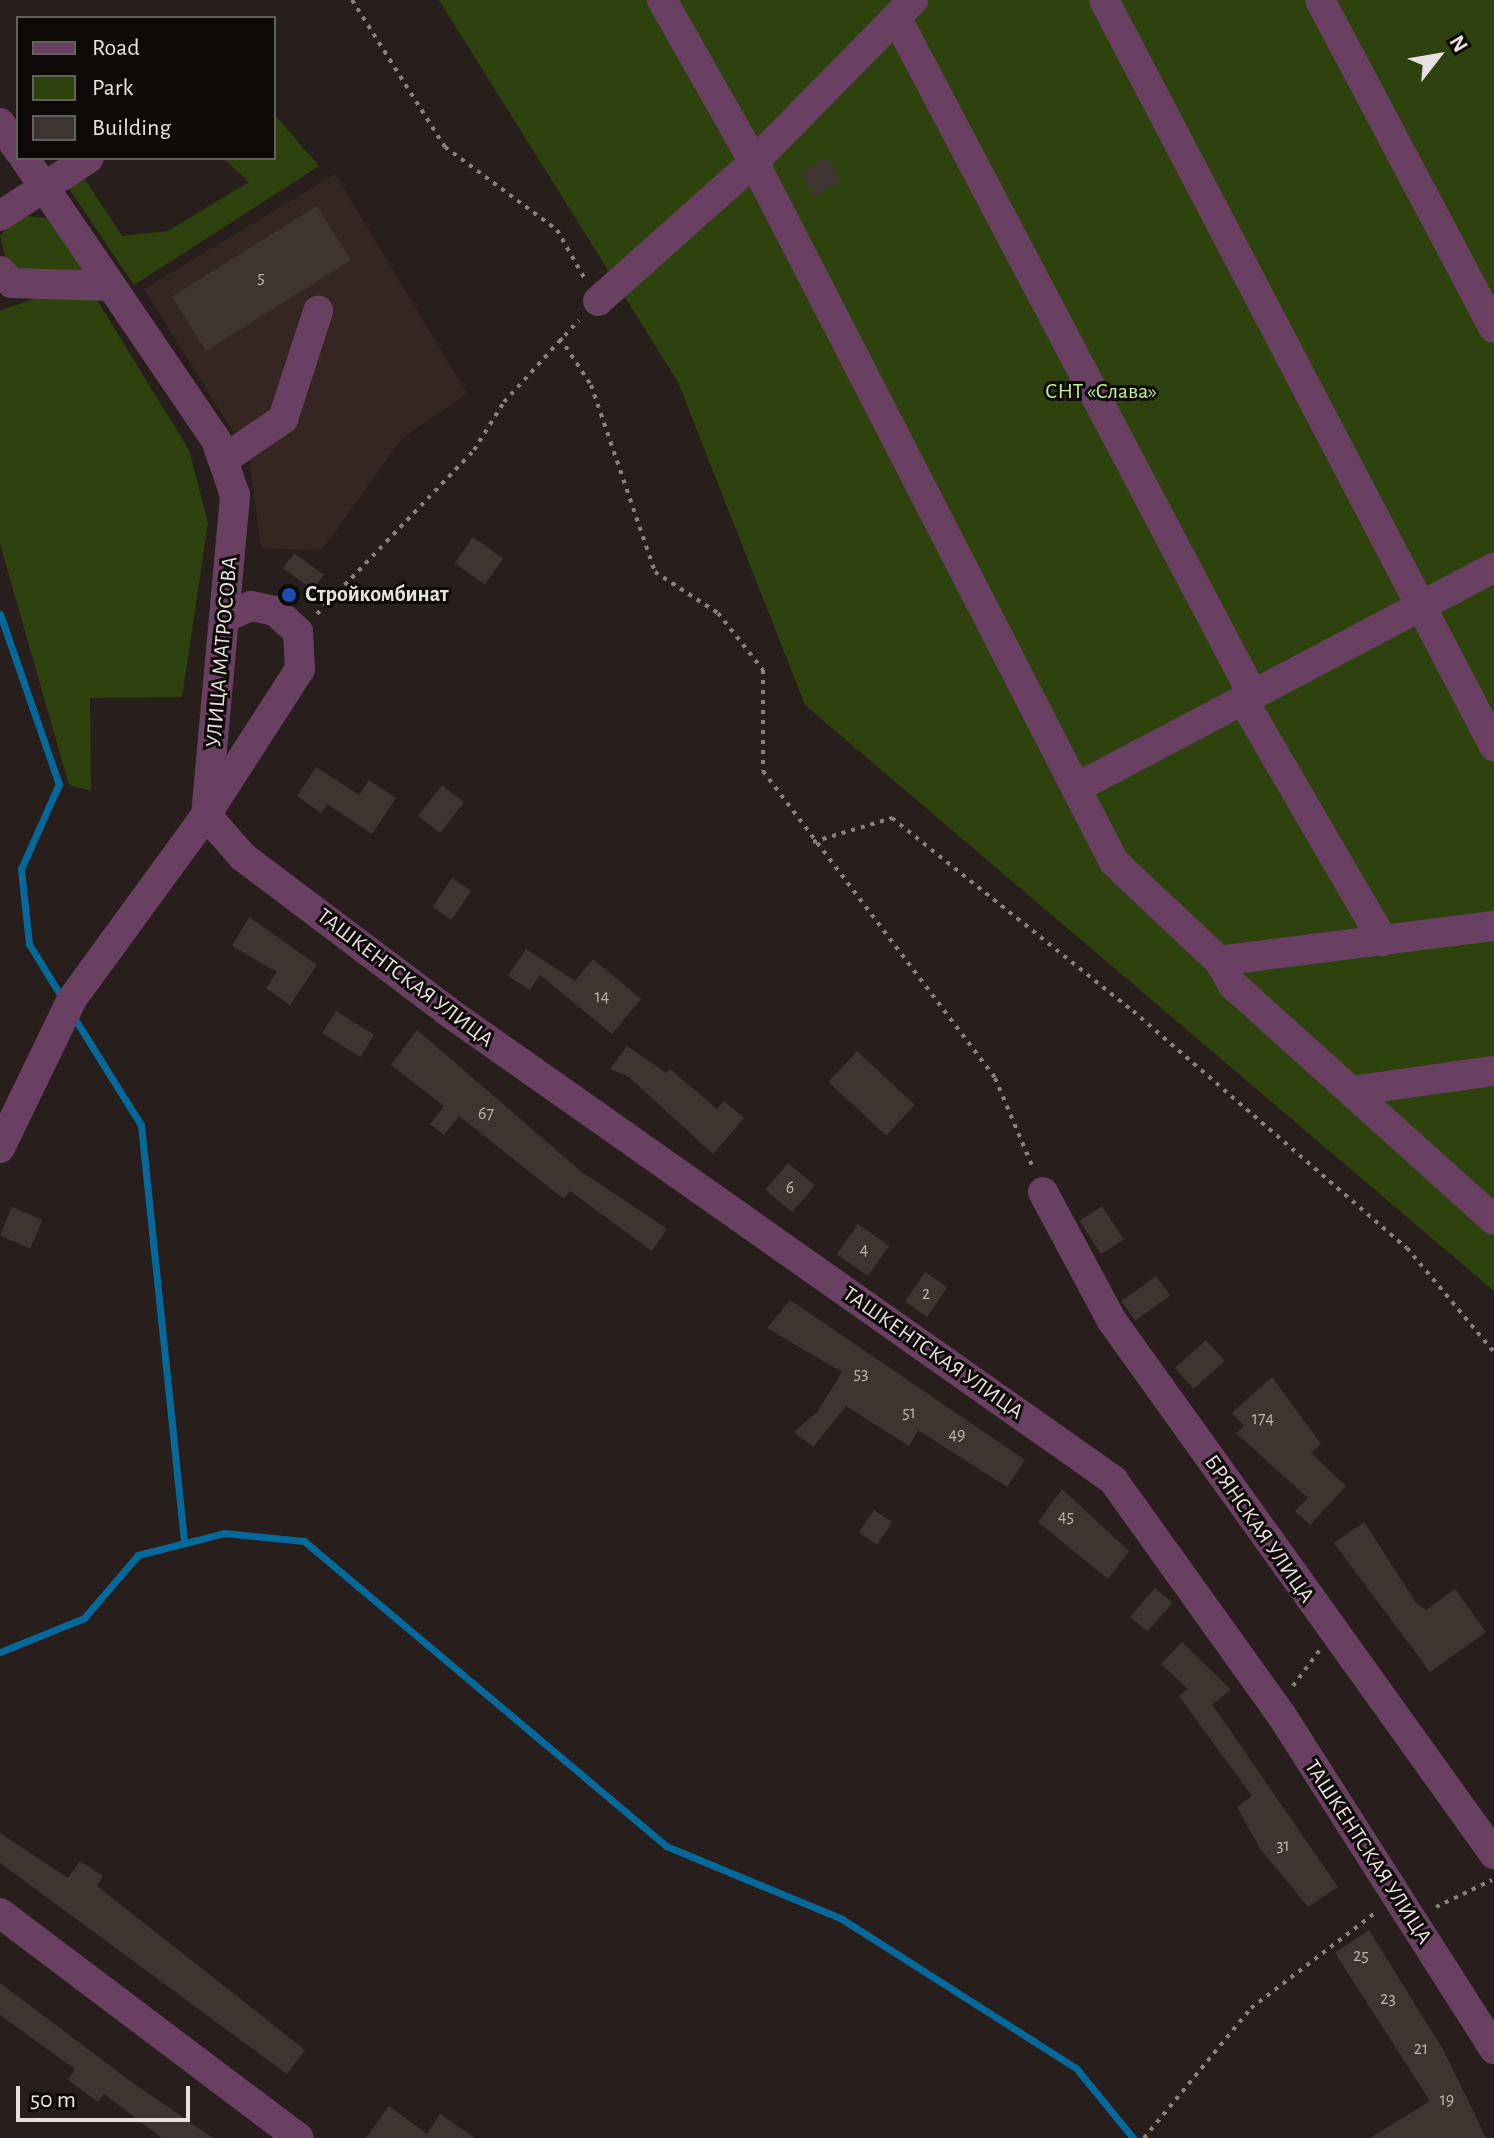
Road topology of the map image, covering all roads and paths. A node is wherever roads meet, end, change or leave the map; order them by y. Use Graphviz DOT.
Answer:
graph roads {
  1 [pos="352,0"];
  2 [pos="662,0"];
  3 [pos="1104,0"];
  4 [pos="1320,0"];
  5 [pos="905,8"];
  6 [pos="0,123"];
  7 [pos="16,147"];
  8 [pos="25,160"];
  9 [pos="86,160"];
  10 [pos="754,162"];
  11 [pos="44,188"];
  12 [pos="0,216"];
  13 [pos="0,271"];
  14 [pos="111,286"];
  15 [pos="598,301"];
  16 [pos="318,311"];
  17 [pos="1494,328"];
  18 [pos="560,338"];
  19 [pos="223,460"];
  20 [pos="1494,568"];
  21 [pos="1422,606"];
  22 [pos="227,617"];
  23 [pos="298,632"];
  24 [pos="1248,698"];
  25 [pos="1494,746"];
  26 [pos="1076,788"];
  27 [pos="206,815"];
  28 [pos="813,842"];
  29 [pos="1494,926"];
  30 [pos="1383,941"];
  31 [pos="1219,961"];
  32 [pos="1494,1071"];
  33 [pos="1351,1091"];
  34 [pos="0,1148"];
  35 [pos="1043,1192"];
  36 [pos="1494,1220"];
  37 [pos="1494,1352"];
  38 [pos="1332,1633"];
  39 [pos="1282,1716"];
  40 [pos="1494,1854"];
  41 [pos="1494,1879"];
  42 [pos="1398,1898"];
  43 [pos="0,1913"];
  44 [pos="1494,2049"];
  45 [pos="299,2138"];
  46 [pos="1144,2138"];
  1 -- 15 [label="path"];
  2 -- 10 [label="street"];
  3 -- 21 [label="street"];
  4 -- 17 [label="street"];
  5 -- 10 [label="street"];
  5 -- 24 [label="street"];
  6 -- 7 [label="street"];
  8 -- 11 [label="street, УЛИЦА МАТРОСОВА"];
  9 -- 11 [label="street"];
  10 -- 15 [label="street"];
  10 -- 26 [label="street"];
  11 -- 12 [label="street"];
  11 -- 14 [label="street, УЛИЦА МАТРОСОВА"];
  13 -- 14 [label="street"];
  14 -- 19 [label="street, УЛИЦА МАТРОСОВА"];
  15 -- 18 [label="path"];
  16 -- 19 [label="street"];
  18 -- 23 [label="path"];
  18 -- 28 [label="path"];
  19 -- 22 [label="street, УЛИЦА МАТРОСОВА"];
  20 -- 21 [label="street"];
  21 -- 24 [label="street"];
  21 -- 25 [label="street"];
  22 -- 23 [label="street"];
  22 -- 27 [label="street, УЛИЦА МАТРОСОВА"];
  23 -- 27 [label="street"];
  24 -- 26 [label="street"];
  24 -- 30 [label="street"];
  26 -- 31 [label="street"];
  27 -- 34 [label="street"];
  27 -- 39 [label="street, ТАШКЕНТСКАЯ УЛИЦА"];
  28 -- 35 [label="path"];
  28 -- 37 [label="path"];
  29 -- 30 [label="street"];
  30 -- 31 [label="street"];
  31 -- 33 [label="street"];
  32 -- 33 [label="street"];
  33 -- 36 [label="street"];
  35 -- 38 [label="street, БРЯНСКАЯ УЛИЦА"];
  38 -- 39 [label="path"];
  38 -- 40 [label="street, БРЯНСКАЯ УЛИЦА"];
  39 -- 42 [label="street, ТАШКЕНТСКАЯ УЛИЦА"];
  41 -- 42 [label="path"];
  42 -- 44 [label="street, ТАШКЕНТСКАЯ УЛИЦА"];
  42 -- 46 [label="path"];
  43 -- 45 [label="street"];
}
